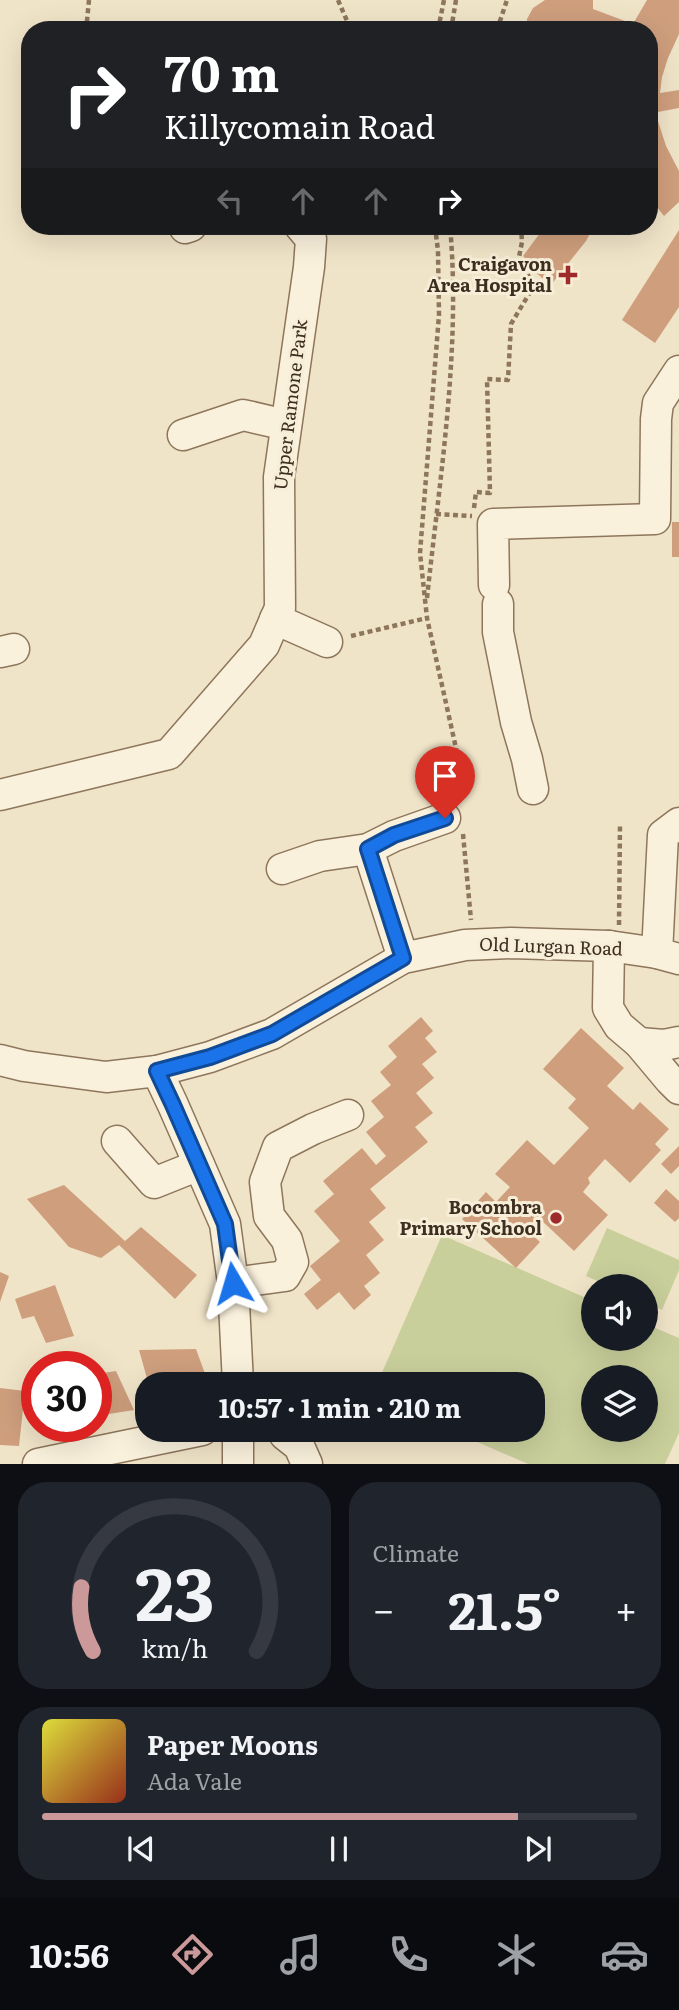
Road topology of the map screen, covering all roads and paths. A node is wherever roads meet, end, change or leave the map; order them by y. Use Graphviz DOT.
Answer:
graph roads {
  1 [pos="89,0"];
  2 [pos="338,0"];
  3 [pos="443,0"];
  4 [pos="456,0"];
  5 [pos="507,0"];
  6 [pos="88,21"];
  7 [pos="347,21"];
  8 [pos="440,21"];
  9 [pos="452,21"];
  10 [pos="500,21"];
  11 [pos="308,235"];
  12 [pos="436,235"];
  13 [pos="450,235"];
  14 [pos="522,235"];
  15 [pos="679,371"];
  16 [pos="286,425"];
  17 [pos="183,435"];
  18 [pos="436,514"];
  19 [pos="426,609"];
  20 [pos="275,618"];
  21 [pos="427,618"];
  22 [pos="327,642"];
  23 [pos="533,789"];
  24 [pos="0,795"];
  25 [pos="456,815"];
  26 [pos="679,823"];
  27 [pos="620,824"];
  28 [pos="368,849"];
  29 [pos="282,869"];
  30 [pos="468,939"];
  31 [pos="613,946"];
  32 [pos="668,956"];
  33 [pos="403,958"];
  34 [pos="679,1042"];
  35 [pos="639,1043"];
  36 [pos="0,1060"];
  37 [pos="157,1071"];
  38 [pos="679,1088"];
  39 [pos="348,1115"];
  40 [pos="117,1141"];
  41 [pos="199,1165"];
  42 [pos="233,1283"];
  43 [pos="237,1372"];
  44 [pos="144,1442"];
  45 [pos="238,1442"];
  46 [pos="294,1442"];
  47 [pos="38,1464"];
  48 [pos="237,1464"];
  49 [pos="307,1464"];
  1 -- 6 [label="path"];
  2 -- 7 [label="path"];
  3 -- 8 [label="path"];
  4 -- 9 [label="path"];
  5 -- 10 [label="path"];
  11 -- 16 [label="street, Upper Ramone Park"];
  12 -- 19 [label="path"];
  13 -- 18 [label="path"];
  14 -- 18 [label="path"];
  15 -- 23 [label="street"];
  16 -- 17 [label="street"];
  16 -- 20 [label="street, Upper Ramone Park"];
  18 -- 19 [label="path"];
  19 -- 21 [label="path"];
  20 -- 22 [label="street"];
  20 -- 24 [label="street, Upper Ramone Park"];
  21 -- 22 [label="path"];
  21 -- 25 [label="path"];
  25 -- 28 [label="street"];
  25 -- 30 [label="path"];
  26 -- 32 [label="street"];
  27 -- 31 [label="path"];
  28 -- 29 [label="street"];
  28 -- 33 [label="street"];
  30 -- 31 [label="street, Old Lurgan Road"];
  30 -- 33 [label="street, Old Lurgan Road"];
  31 -- 32 [label="street, Old Lurgan Road"];
  31 -- 35 [label="street"];
  33 -- 37 [label="street, Old Lurgan Road"];
  34 -- 35 [label="street"];
  35 -- 38 [label="street"];
  36 -- 37 [label="street, Old Lurgan Road"];
  37 -- 41 [label="street"];
  39 -- 42 [label="street"];
  40 -- 41 [label="street"];
  41 -- 42 [label="street"];
  42 -- 43 [label="street"];
  44 -- 47 [label="street"];
  45 -- 48 [label="street"];
  46 -- 49 [label="street"];
}
